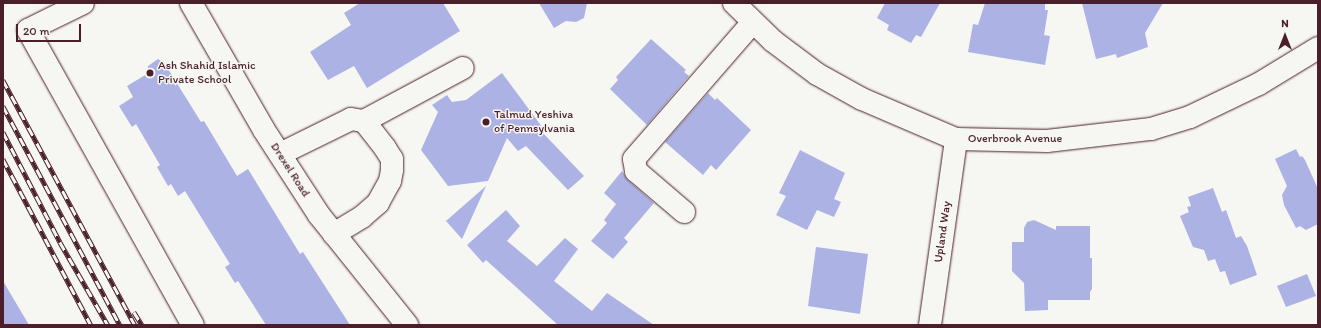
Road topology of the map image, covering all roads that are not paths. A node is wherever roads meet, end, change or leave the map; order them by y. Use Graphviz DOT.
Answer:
graph roads {
  1 [pos="83,3"];
  2 [pos="734,3"];
  3 [pos="193,4"];
  4 [pos="60,7"];
  5 [pos="753,22"];
  6 [pos="1318,48"];
  7 [pos="463,68"];
  8 [pos="364,121"];
  9 [pos="956,139"];
  10 [pos="280,154"];
  11 [pos="684,212"];
  12 [pos="334,234"];
  13 [pos="194,325"];
  14 [pos="407,325"];
  15 [pos="930,325"];
  1 -- 4 [label="street"];
  2 -- 5 [label="street, Overbrook Avenue"];
  3 -- 10 [label="street, Drexel Road"];
  4 -- 13 [label="street"];
  5 -- 9 [label="street, Overbrook Avenue"];
  5 -- 11 [label="street"];
  6 -- 9 [label="street, Overbrook Avenue"];
  7 -- 8 [label="street"];
  8 -- 10 [label="street"];
  8 -- 12 [label="street"];
  9 -- 15 [label="street, Upland Way"];
  10 -- 12 [label="street, Drexel Road"];
  12 -- 14 [label="street, Drexel Road"];
}
